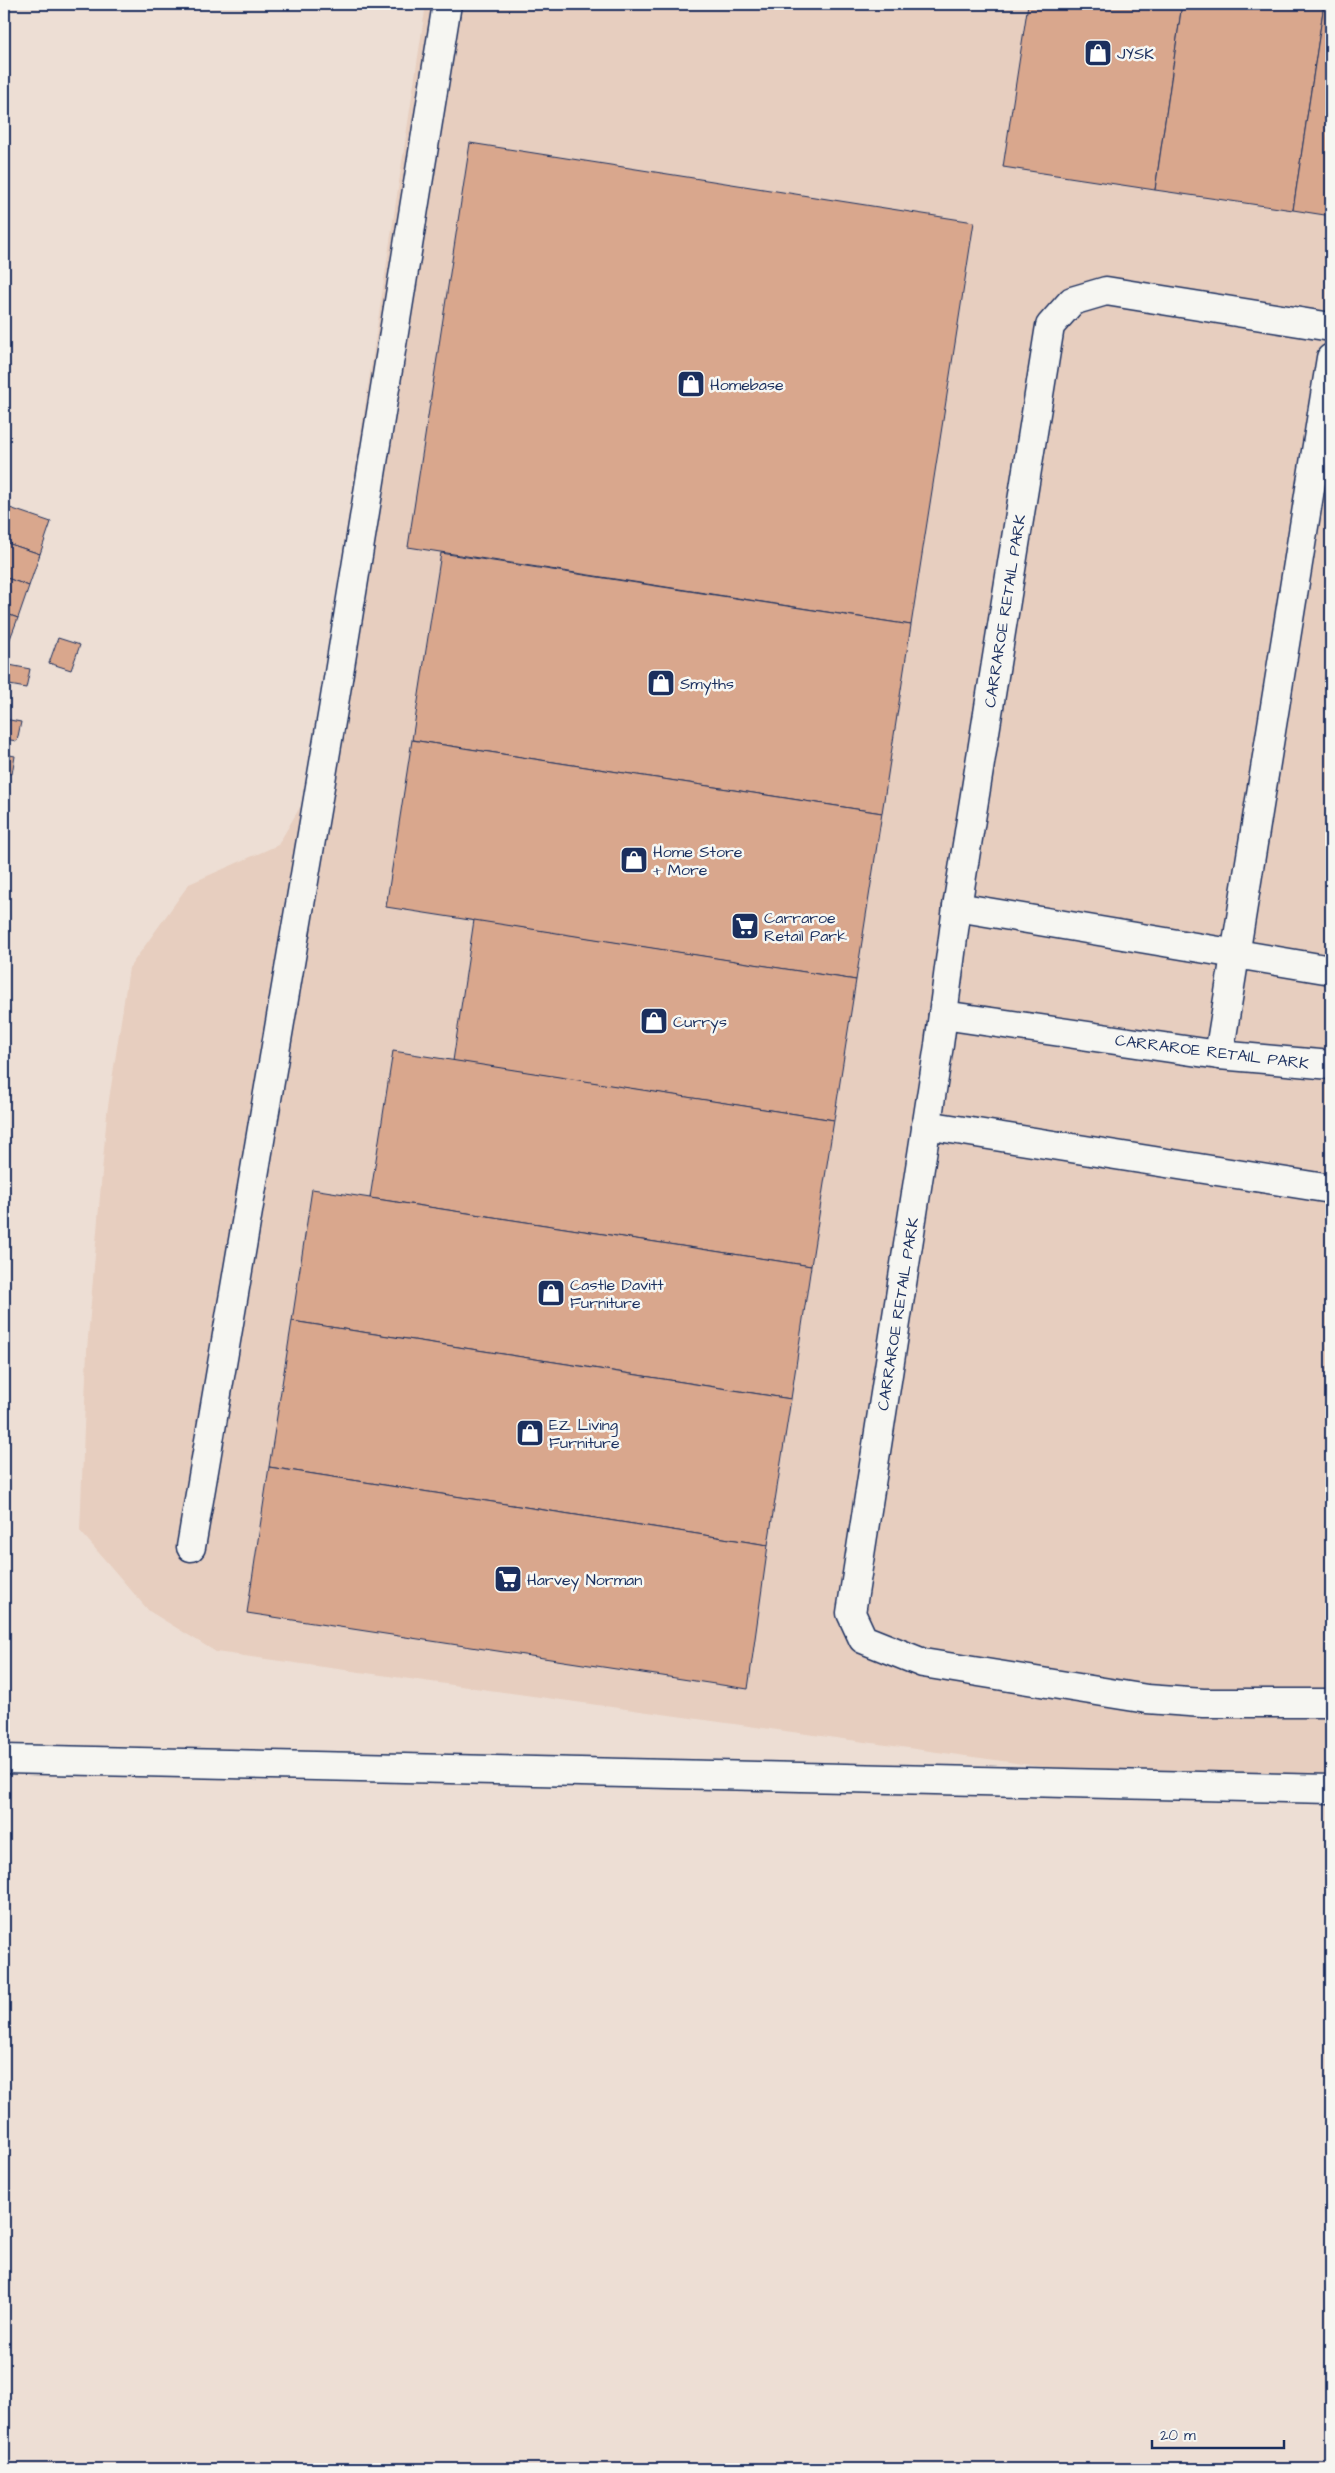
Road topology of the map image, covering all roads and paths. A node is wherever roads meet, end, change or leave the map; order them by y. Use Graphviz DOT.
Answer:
graph roads {
  1 [pos="447,4"];
  2 [pos="1331,327"];
  3 [pos="1331,358"];
  4 [pos="957,907"];
  5 [pos="1236,955"];
  6 [pos="1331,970"];
  7 [pos="943,1015"];
  8 [pos="1219,1054"];
  9 [pos="1331,1065"];
  10 [pos="926,1125"];
  11 [pos="1331,1189"];
  12 [pos="191,1547"];
  13 [pos="1331,1703"];
  14 [pos="4,1759"];
  15 [pos="1331,1789"];
  1 -- 12 [label="street"];
  2 -- 4 [label="street, CARRAROE RETAIL PARK"];
  3 -- 5 [label="street"];
  4 -- 5 [label="street"];
  4 -- 7 [label="street, CARRAROE RETAIL PARK"];
  5 -- 6 [label="street"];
  5 -- 8 [label="street"];
  7 -- 8 [label="street, CARRAROE RETAIL PARK"];
  7 -- 10 [label="street, CARRAROE RETAIL PARK"];
  8 -- 9 [label="street, CARRAROE RETAIL PARK"];
  10 -- 11 [label="street"];
  10 -- 13 [label="street, CARRAROE RETAIL PARK"];
  14 -- 15 [label="street"];
}
